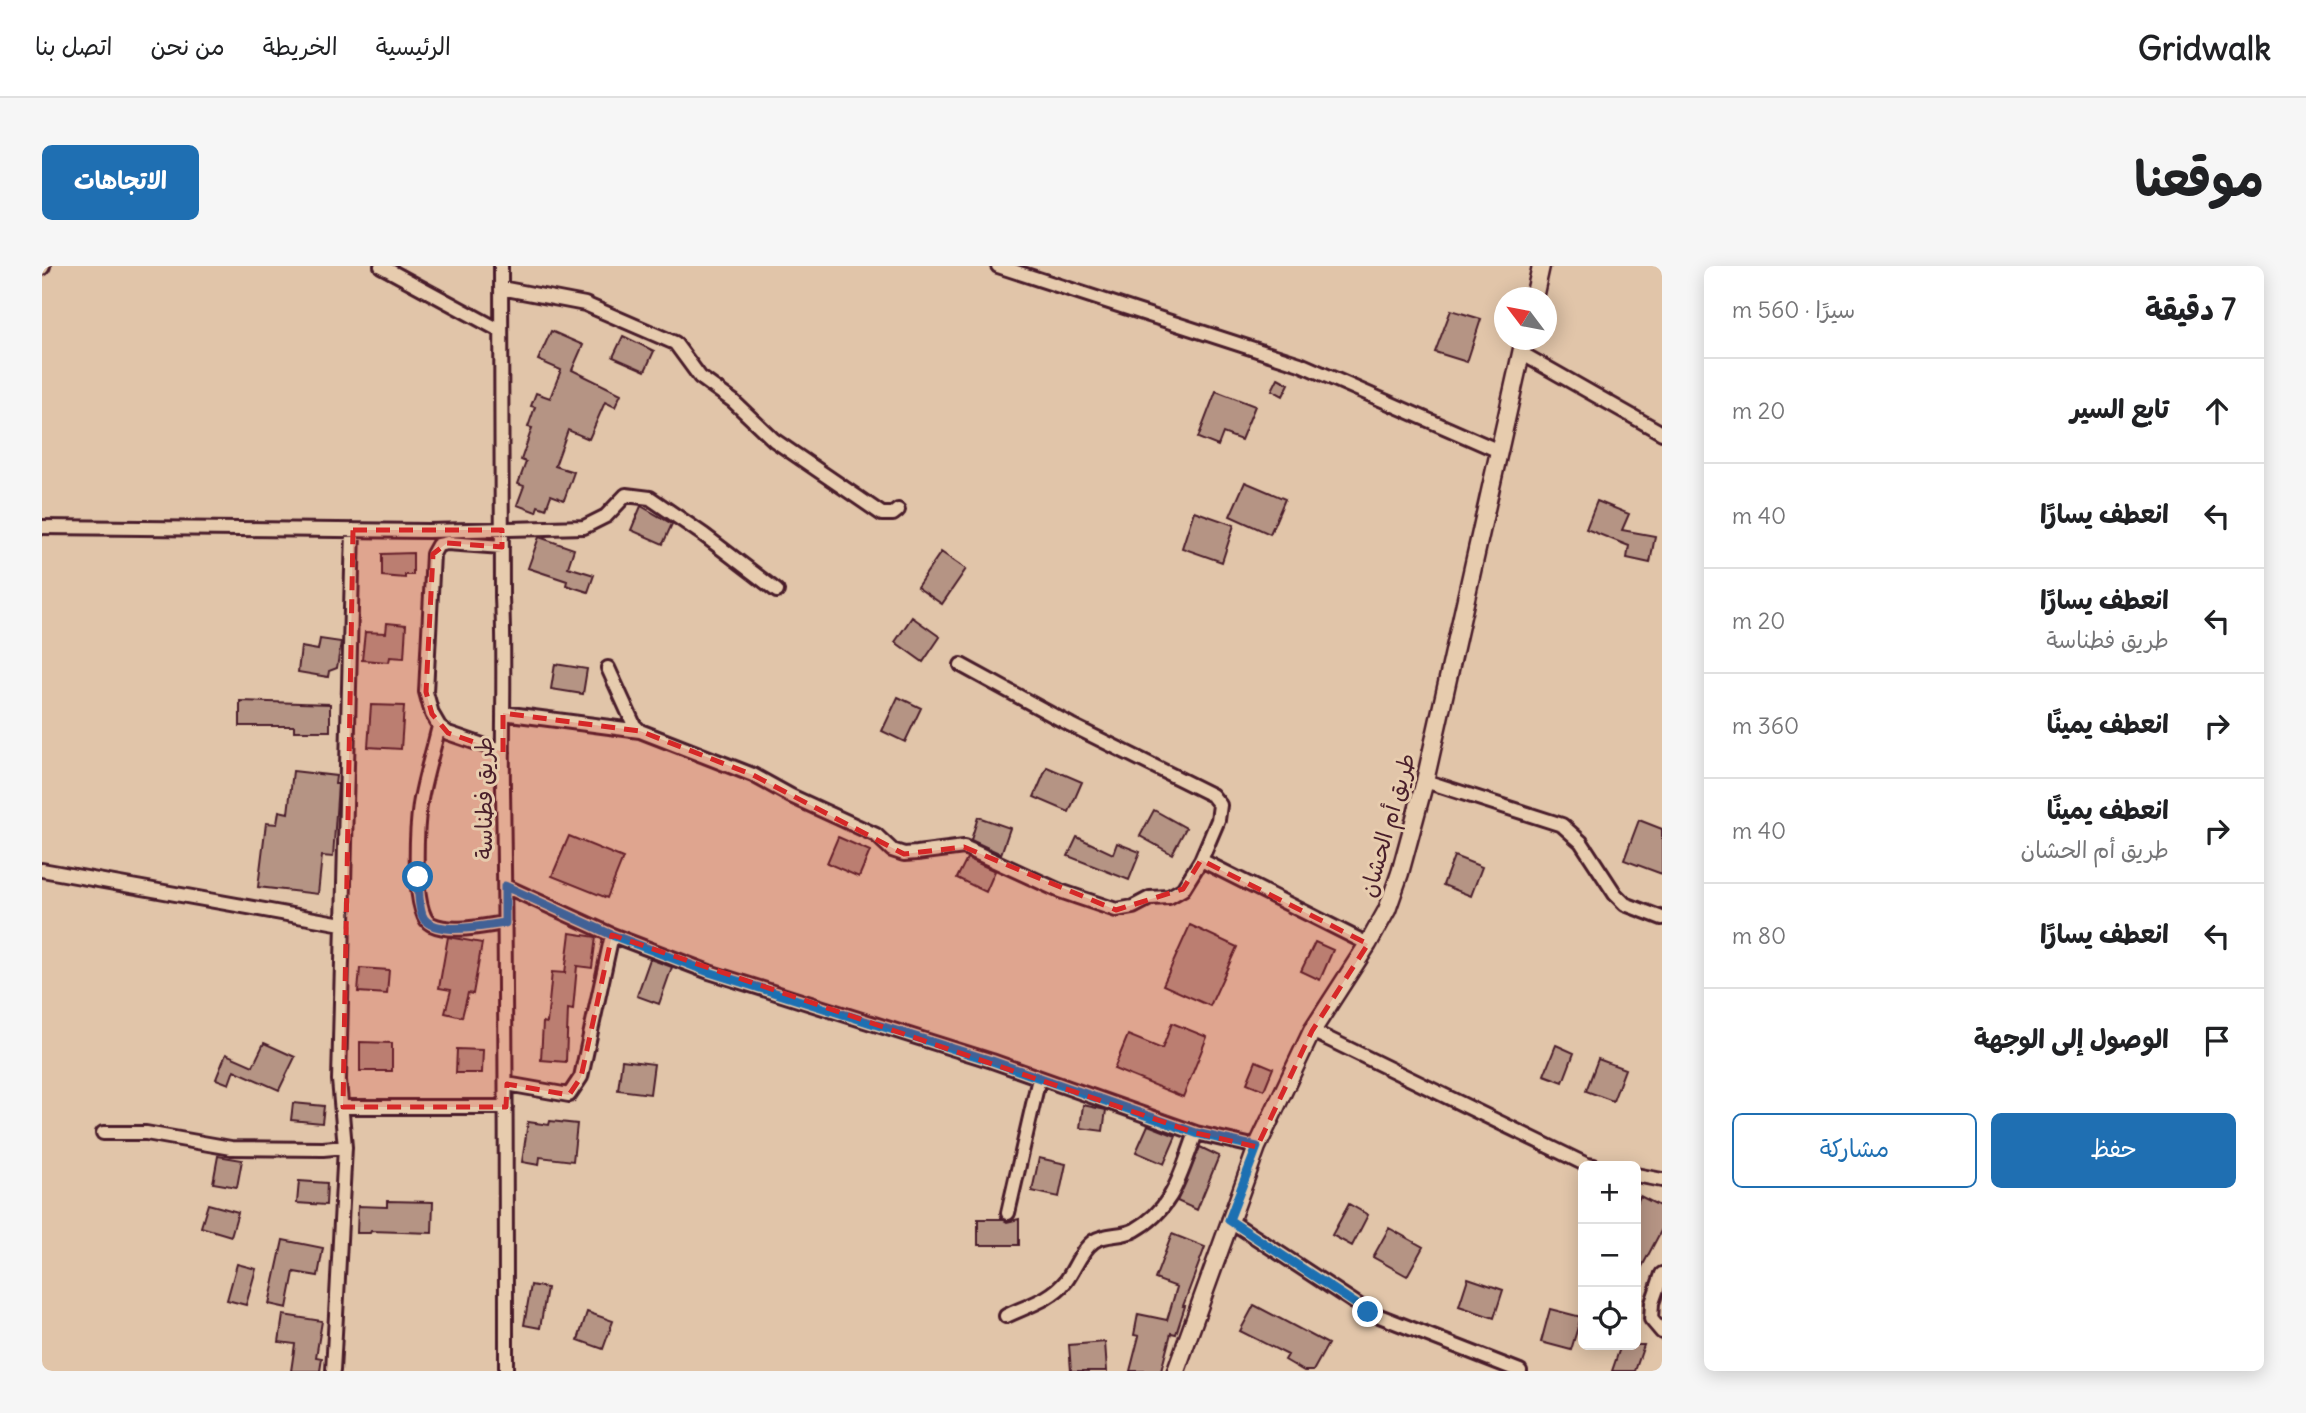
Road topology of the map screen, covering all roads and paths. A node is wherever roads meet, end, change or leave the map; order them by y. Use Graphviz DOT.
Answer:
graph roads {
  1 [pos="381,266"];
  2 [pos="501,266"];
  3 [pos="998,266"];
  4 [pos="1541,266"];
  5 [pos="1536,287"];
  6 [pos="501,288"];
  7 [pos="501,331"];
  8 [pos="1522,350"];
  9 [pos="1529,350"];
  10 [pos="1662,433"];
  11 [pos="1499,451"];
  12 [pos="898,510"];
  13 [pos="42,527"];
  14 [pos="353,530"];
  15 [pos="502,530"];
  16 [pos="502,547"];
  17 [pos="777,591"];
  18 [pos="961,665"];
  19 [pos="608,668"];
  20 [pos="503,713"];
  21 [pos="439,726"];
  22 [pos="640,731"];
  23 [pos="503,752"];
  24 [pos="1425,781"];
  25 [pos="1201,860"];
  26 [pos="42,870"];
  27 [pos="505,886"];
  28 [pos="1662,918"];
  29 [pos="505,923"];
  30 [pos="342,924"];
  31 [pos="612,935"];
  32 [pos="1368,944"];
  33 [pos="1312,1031"];
  34 [pos="1039,1078"];
  35 [pos="507,1084"];
  36 [pos="343,1107"];
  37 [pos="506,1107"];
  38 [pos="103,1133"];
  39 [pos="1196,1133"];
  40 [pos="345,1147"];
  41 [pos="1257,1147"];
  42 [pos="1580,1161"];
  43 [pos="1641,1176"];
  44 [pos="1662,1180"];
  45 [pos="1009,1213"];
  46 [pos="1229,1220"];
  47 [pos="1662,1274"];
  48 [pos="1006,1315"];
  49 [pos="1662,1332"];
  50 [pos="333,1371"];
  51 [pos="506,1371"];
  52 [pos="1176,1371"];
  53 [pos="1520,1371"];
  1 -- 7 [label="street"];
  2 -- 6 [label="street, طريق فطناسة"];
  3 -- 11 [label="street"];
  4 -- 5 [label="street"];
  6 -- 7 [label="street, طريق فطناسة"];
  6 -- 12 [label="street"];
  7 -- 15 [label="street, طريق فطناسة"];
  8 -- 11 [label="street, طريق أم الحشان"];
  9 -- 10 [label="street"];
  11 -- 24 [label="street, طريق أم الحشان"];
  13 -- 14 [label="street"];
  14 -- 15 [label="street"];
  14 -- 30 [label="street"];
  15 -- 16 [label="street, طريق فطناسة"];
  15 -- 17 [label="street"];
  16 -- 20 [label="street, طريق فطناسة"];
  16 -- 21 [label="street"];
  18 -- 25 [label="street"];
  19 -- 22 [label="street"];
  20 -- 22 [label="street"];
  20 -- 23 [label="street, طريق فطناسة"];
  21 -- 23 [label="street"];
  21 -- 29 [label="street"];
  22 -- 25 [label="street"];
  23 -- 27 [label="street, طريق فطناسة"];
  24 -- 28 [label="street"];
  24 -- 32 [label="street, طريق أم الحشان"];
  25 -- 32 [label="street"];
  26 -- 30 [label="street"];
  27 -- 29 [label="street, طريق فطناسة"];
  27 -- 31 [label="street"];
  29 -- 35 [label="street, طريق فطناسة"];
  30 -- 36 [label="street"];
  31 -- 34 [label="street"];
  31 -- 35 [label="street"];
  32 -- 33 [label="street, طريق أم الحشان"];
  33 -- 41 [label="street, طريق أم الحشان"];
  33 -- 42 [label="street"];
  34 -- 39 [label="street"];
  34 -- 45 [label="street"];
  35 -- 37 [label="street, طريق فطناسة"];
  36 -- 37 [label="street"];
  36 -- 40 [label="street"];
  37 -- 51 [label="street, طريق فطناسة"];
  38 -- 40 [label="street"];
  39 -- 41 [label="street"];
  39 -- 48 [label="street"];
  40 -- 50 [label="street"];
  41 -- 46 [label="street, طريق أم الحشان"];
  43 -- 44 [label="street"];
  46 -- 52 [label="street, طريق أم الحشان"];
  46 -- 53 [label="street"];
  47 -- 49 [label="street"];
}
